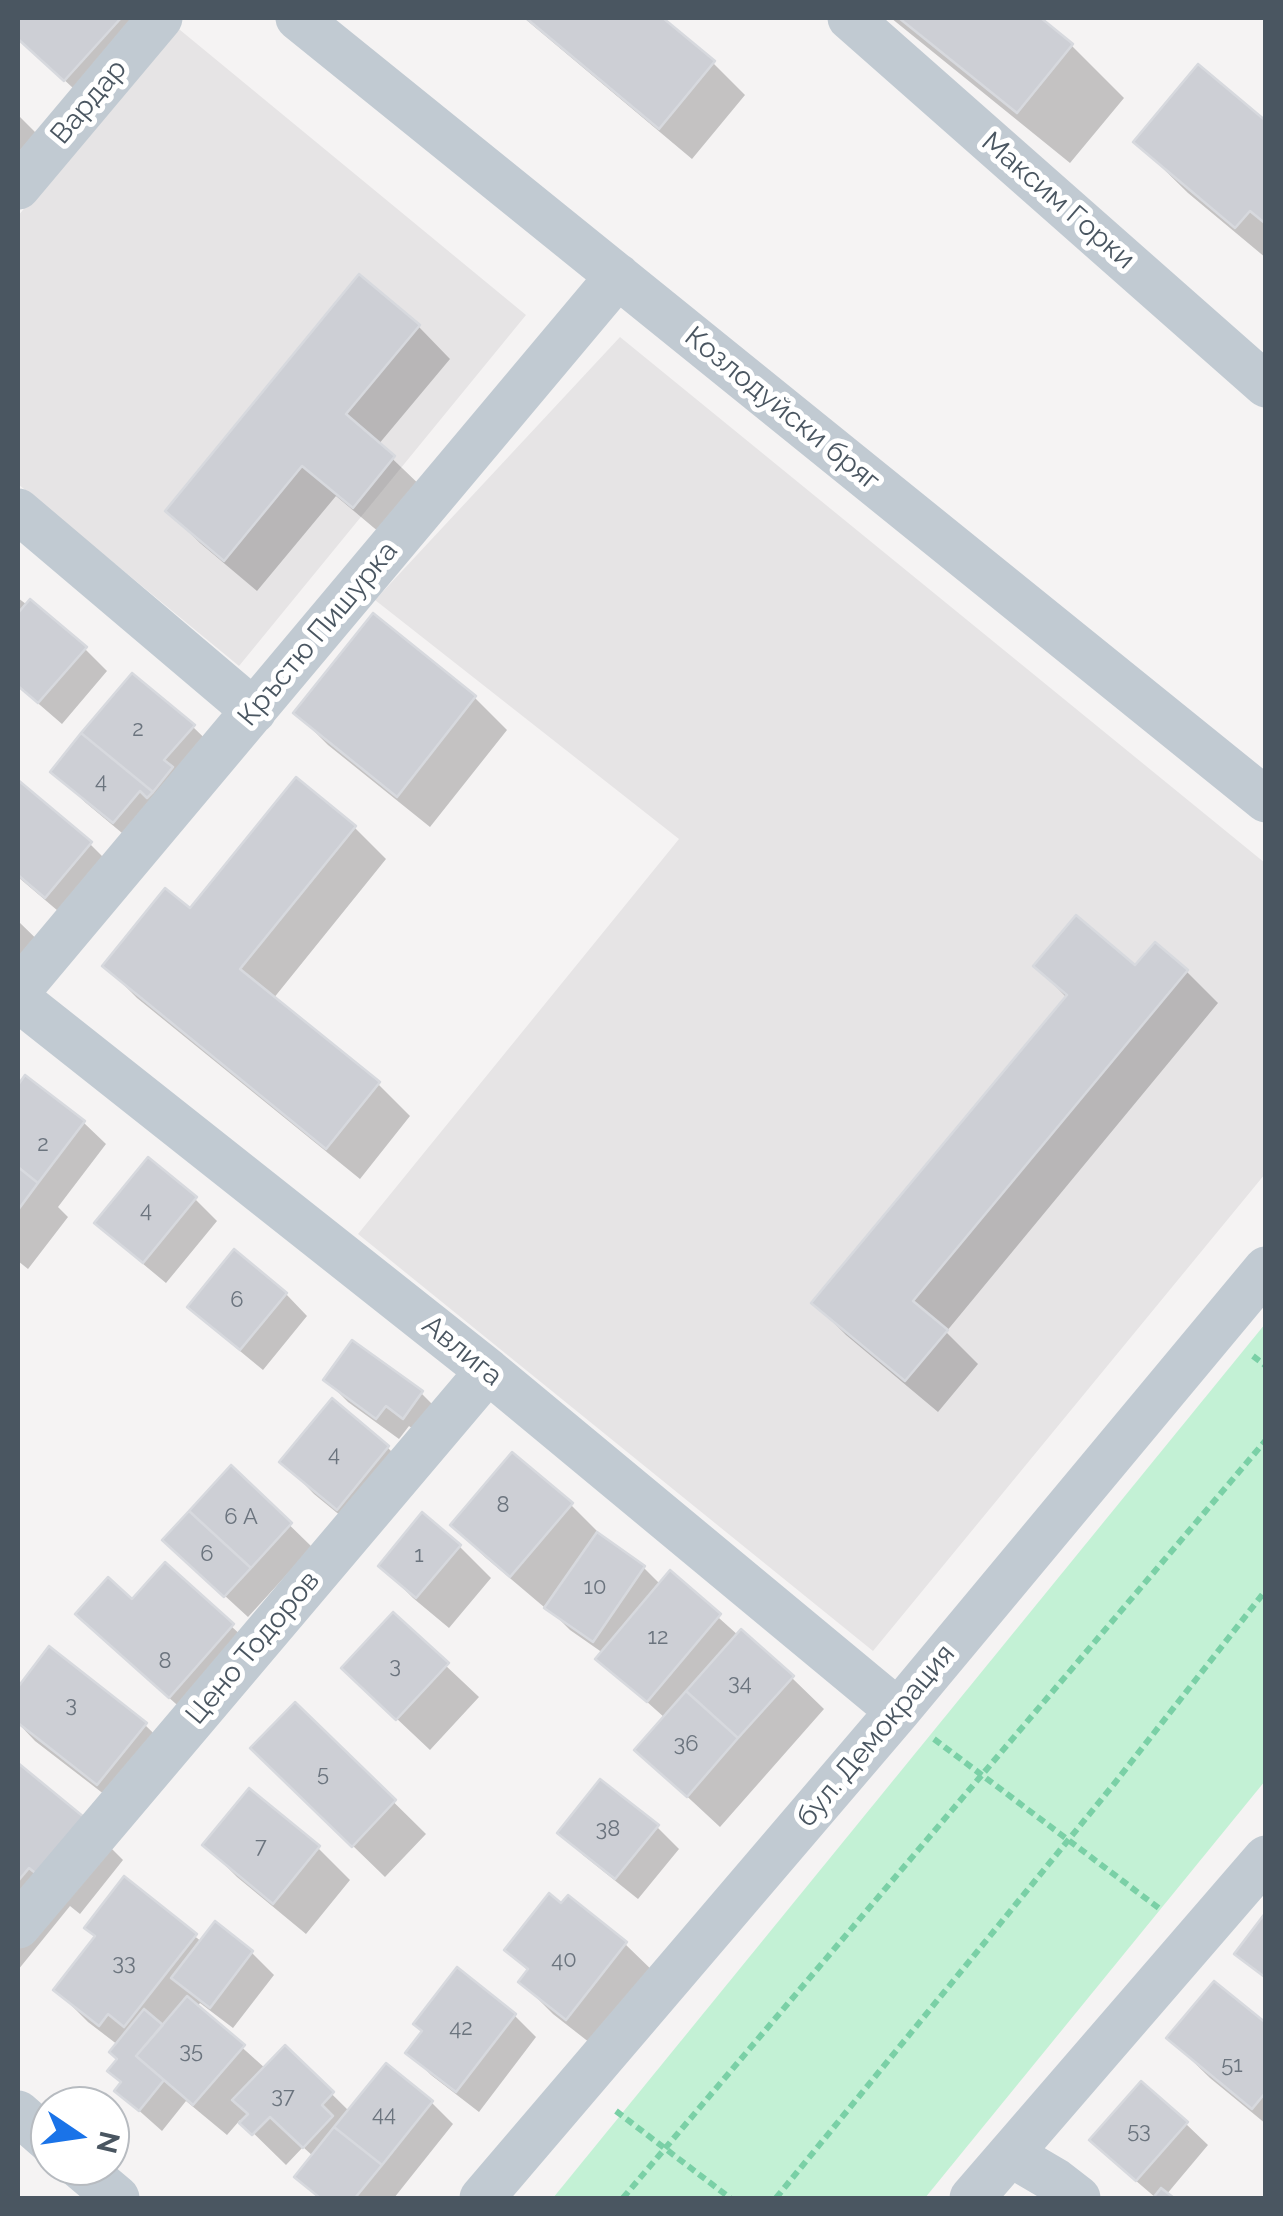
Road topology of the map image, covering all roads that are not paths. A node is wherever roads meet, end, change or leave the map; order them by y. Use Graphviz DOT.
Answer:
graph roads {
  1 [pos="160,18"];
  2 [pos="298,18"];
  3 [pos="850,18"];
  4 [pos="18,187"];
  5 [pos="618,276"];
  6 [pos="1266,384"];
  7 [pos="18,510"];
  8 [pos="254,710"];
  9 [pos="1266,800"];
  10 [pos="18,990"];
  11 [pos="18,1000"];
  12 [pos="1266,1269"];
  13 [pos="488,1371"];
  14 [pos="898,1712"];
  15 [pos="1266,1858"];
  16 [pos="18,1926"];
  17 [pos="1010,2154"];
  18 [pos="482,2198"];
  19 [pos="972,2198"];
  20 [pos="1078,2198"];
  1 -- 4 [label="street, Вардар"];
  2 -- 5 [label="street, Козлодуйски бряг"];
  3 -- 6 [label="street, Максим Горки"];
  5 -- 8 [label="street, Кръстю Пишурка"];
  5 -- 9 [label="street, Козлодуйски бряг"];
  7 -- 8 [label="street"];
  8 -- 10 [label="street, Кръстю Пишурка"];
  11 -- 13 [label="street, Авлига"];
  12 -- 14 [label="street, бул. Демокрация"];
  13 -- 14 [label="street, Авлига"];
  13 -- 16 [label="street, Цено Тодоров"];
  14 -- 18 [label="street, бул. Демокрация"];
  15 -- 17 [label="street"];
  17 -- 19 [label="street"];
  17 -- 20 [label="street"];
}
